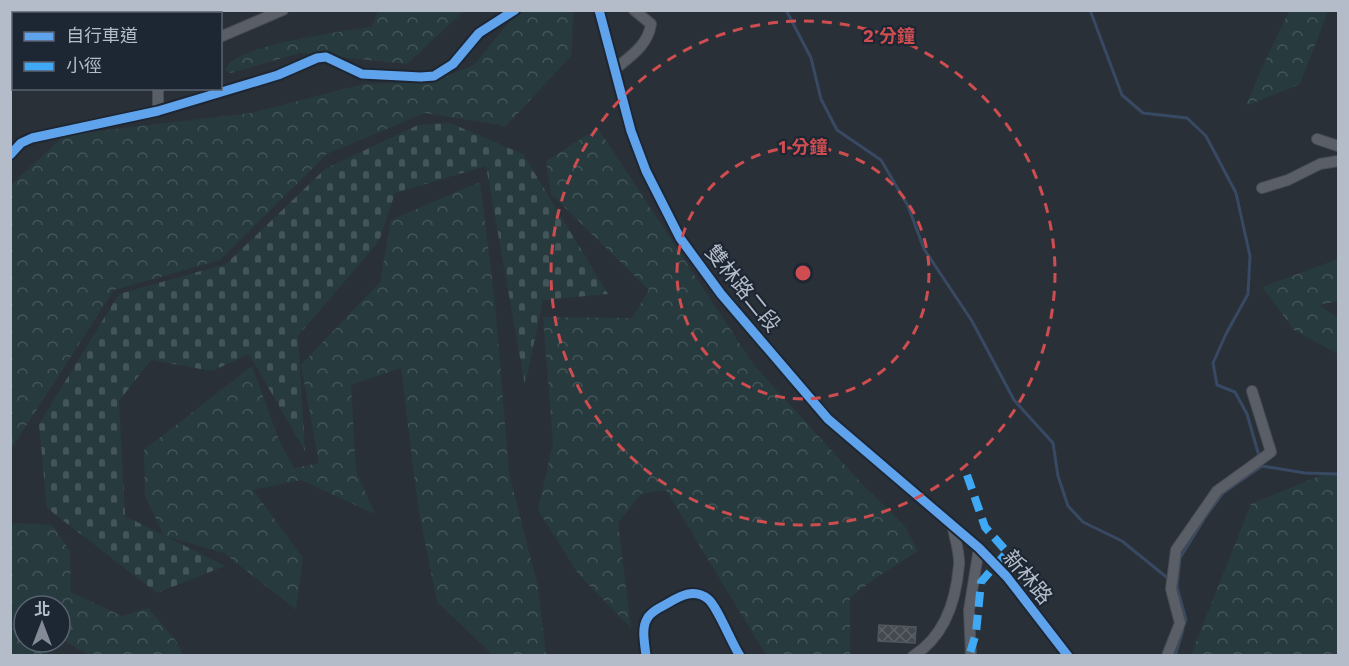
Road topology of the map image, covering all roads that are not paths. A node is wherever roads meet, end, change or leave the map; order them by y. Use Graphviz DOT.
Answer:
graph roads {
  1 [pos="282,10"];
  2 [pos="515,10"];
  3 [pos="599,10"];
  4 [pos="634,10"];
  5 [pos="222,36"];
  6 [pos="615,69"];
  7 [pos="158,90"];
  8 [pos="158,111"];
  9 [pos="1317,139"];
  10 [pos="1338,146"];
  11 [pos="10,154"];
  12 [pos="1338,161"];
  13 [pos="1262,188"];
  14 [pos="1252,391"];
  15 [pos="953,528"];
  16 [pos="978,548"];
  17 [pos="646,656"];
  18 [pos="740,656"];
  19 [pos="913,656"];
  20 [pos="971,656"];
  21 [pos="1068,656"];
  22 [pos="1167,656"];
  1 -- 5 [label="street"];
  2 -- 8 [label="street"];
  3 -- 6 [label="street, 雙林路二段"];
  4 -- 6 [label="street"];
  6 -- 15 [label="street, 雙林路二段"];
  7 -- 8 [label="street"];
  8 -- 11 [label="street"];
  9 -- 10 [label="street"];
  12 -- 13 [label="street"];
  14 -- 22 [label="street"];
  15 -- 16 [label="street, 新林路"];
  15 -- 19 [label="street"];
  16 -- 20 [label="street, 新林路"];
  16 -- 21 [label="street, 新林路"];
  17 -- 18 [label="street"];
}
